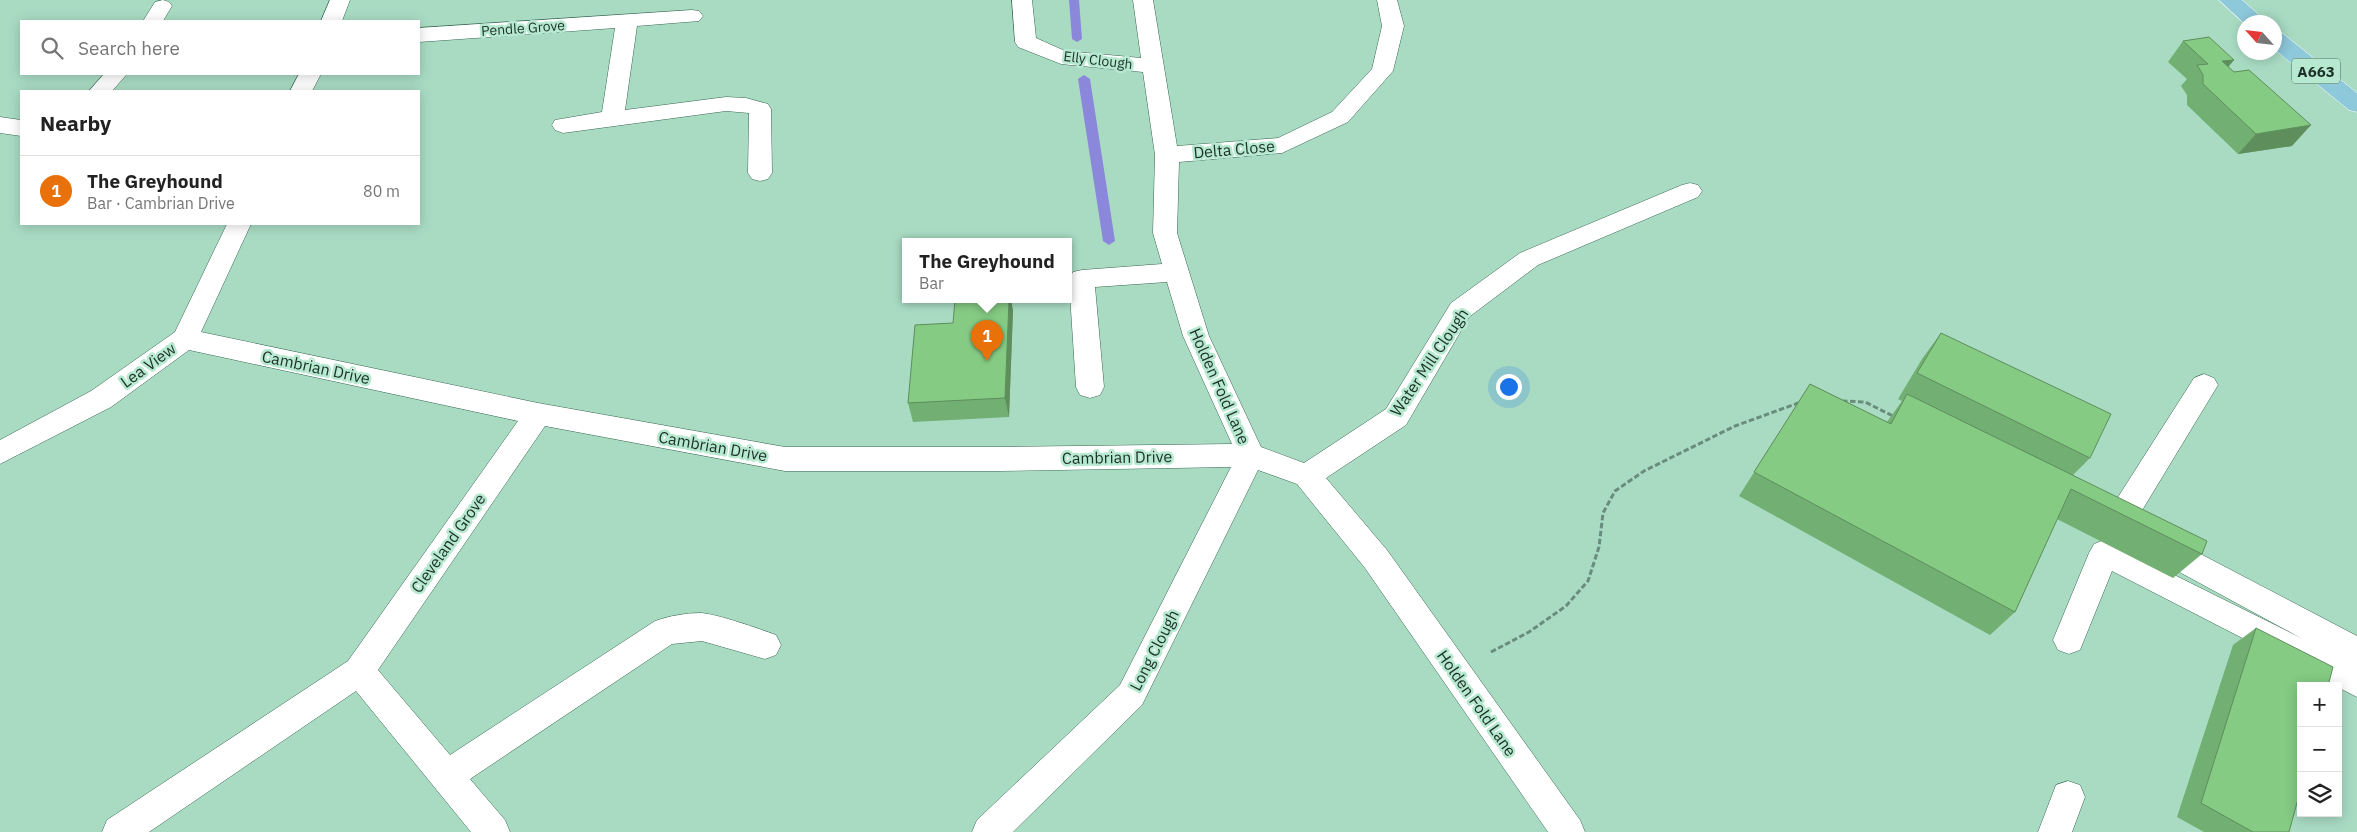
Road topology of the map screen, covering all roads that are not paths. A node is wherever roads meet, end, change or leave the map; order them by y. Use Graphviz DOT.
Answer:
graph roads {
  1 [pos="340,0"];
  2 [pos="1022,0"];
  3 [pos="1143,0"];
  4 [pos="1387,0"];
  5 [pos="2229,0"];
  6 [pos="2247,15"];
  7 [pos="692,16"];
  8 [pos="332,20"];
  9 [pos="627,20"];
  10 [pos="420,35"];
  11 [pos="2282,44"];
  12 [pos="1154,66"];
  13 [pos="115,75"];
  14 [pos="310,75"];
  15 [pos="101,90"];
  16 [pos="302,90"];
  17 [pos="2357,105"];
  18 [pos="612,118"];
  19 [pos="0,125"];
  20 [pos="563,125"];
  21 [pos="20,128"];
  22 [pos="1167,155"];
  23 [pos="760,173"];
  24 [pos="1690,191"];
  25 [pos="239,225"];
  26 [pos="1177,272"];
  27 [pos="185,339"];
  28 [pos="2204,384"];
  29 [pos="1090,387"];
  30 [pos="538,414"];
  31 [pos="0,453"];
  32 [pos="1251,455"];
  33 [pos="1307,476"];
  34 [pos="2069,640"];
  35 [pos="765,645"];
  36 [pos="2357,652"];
  37 [pos="359,671"];
  38 [pos="2357,682"];
  39 [pos="446,776"];
  40 [pos="2068,796"];
  41 [pos="119,832"];
  42 [pos="493,832"];
  43 [pos="989,832"];
  44 [pos="1568,832"];
  45 [pos="2055,832"];
  1 -- 8 [label="street"];
  2 -- 12 [label="street, Elly Clough"];
  3 -- 12 [label="street, Holden Fold Lane"];
  4 -- 22 [label="street, Delta Close"];
  5 -- 6 [label="main road"];
  7 -- 9 [label="street, Pendle Grove"];
  9 -- 10 [label="street, Pendle Grove"];
  9 -- 18 [label="street"];
  11 -- 17 [label="main road, A663"];
  12 -- 22 [label="street, Holden Fold Lane"];
  13 -- 15 [label="street"];
  14 -- 16 [label="street"];
  18 -- 20 [label="street"];
  18 -- 23 [label="street"];
  19 -- 21 [label="street"];
  22 -- 26 [label="street, Holden Fold Lane"];
  24 -- 33 [label="street, Water Mill Clough"];
  25 -- 27 [label="street, Lea View"];
  26 -- 29 [label="street"];
  26 -- 32 [label="street, Holden Fold Lane"];
  27 -- 30 [label="street, Cambrian Drive"];
  27 -- 31 [label="street, Lea View"];
  28 -- 36 [label="street"];
  30 -- 32 [label="street, Cambrian Drive"];
  30 -- 37 [label="street, Cleveland Grove"];
  32 -- 33 [label="street, Holden Fold Lane"];
  32 -- 43 [label="street, Long Clough"];
  33 -- 44 [label="street, Holden Fold Lane"];
  34 -- 38 [label="street"];
  35 -- 39 [label="street"];
  37 -- 39 [label="street"];
  37 -- 41 [label="street, Cleveland Grove"];
  39 -- 42 [label="street"];
  40 -- 45 [label="street"];
}
